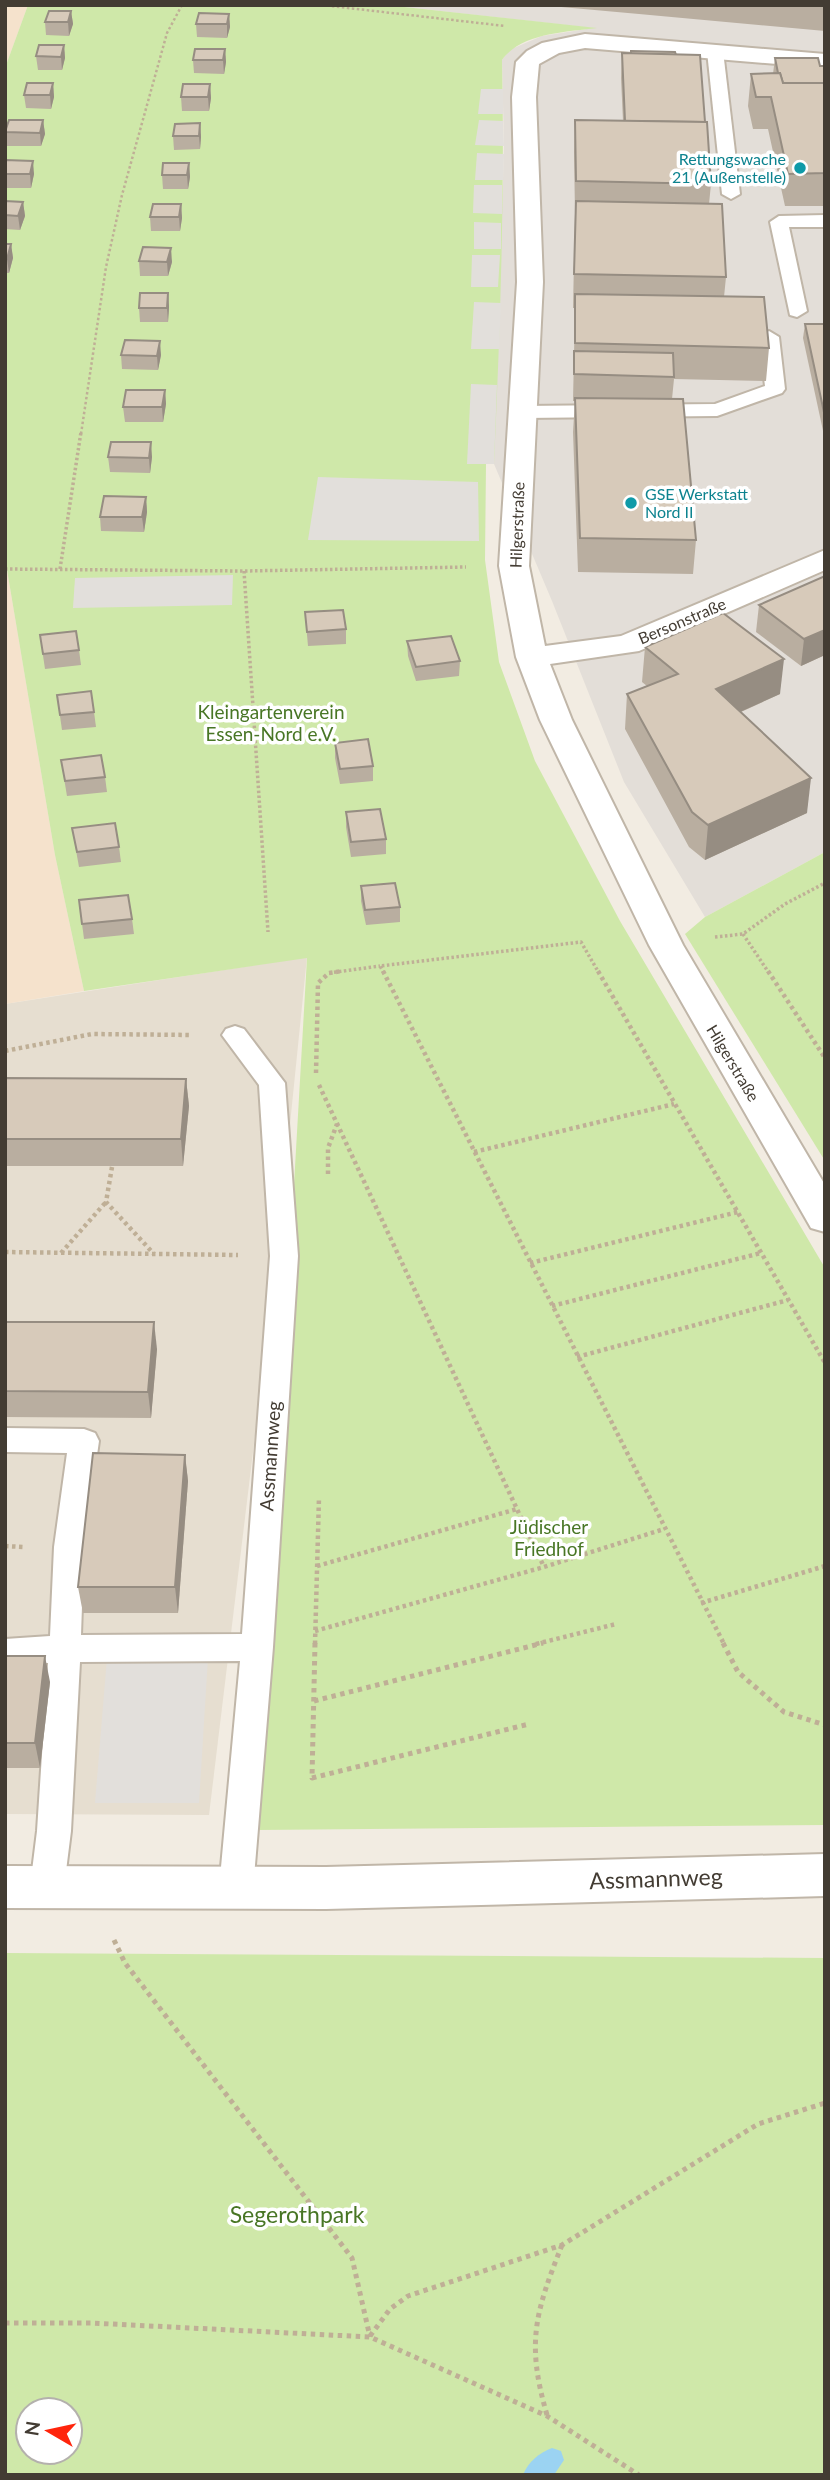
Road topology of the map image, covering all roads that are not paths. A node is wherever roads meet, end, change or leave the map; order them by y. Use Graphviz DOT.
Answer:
graph roads {
  1 [pos="715,51"];
  2 [pos="825,61"];
  3 [pos="731,194"];
  4 [pos="825,221"];
  5 [pos="797,311"];
  6 [pos="769,337"];
  7 [pos="523,412"];
  8 [pos="825,559"];
  9 [pos="532,657"];
  10 [pos="235,1035"];
  11 [pos="825,1218"];
  12 [pos="5,1440"];
  13 [pos="257,1647"];
  14 [pos="65,1649"];
  15 [pos="5,1652"];
  16 [pos="825,1875"];
  17 [pos="46,1887"];
  18 [pos="236,1889"];
  1 -- 2 [label="street, Hilgerstraße"];
  1 -- 3 [label="lane"];
  1 -- 7 [label="street, Hilgerstraße"];
  4 -- 5 [label="lane"];
  6 -- 7 [label="lane"];
  7 -- 9 [label="street, Hilgerstraße"];
  8 -- 9 [label="street, Bersonstraße"];
  9 -- 11 [label="street, Hilgerstraße"];
  10 -- 13 [label="lane, Assmannweg"];
  12 -- 14 [label="lane"];
  13 -- 14 [label="lane"];
  13 -- 18 [label="lane, Assmannweg"];
  14 -- 15 [label="lane"];
  14 -- 17 [label="lane"];
  16 -- 18 [label="street, Assmannweg"];
  17 -- 18 [label="street, Assmannweg"];
}
